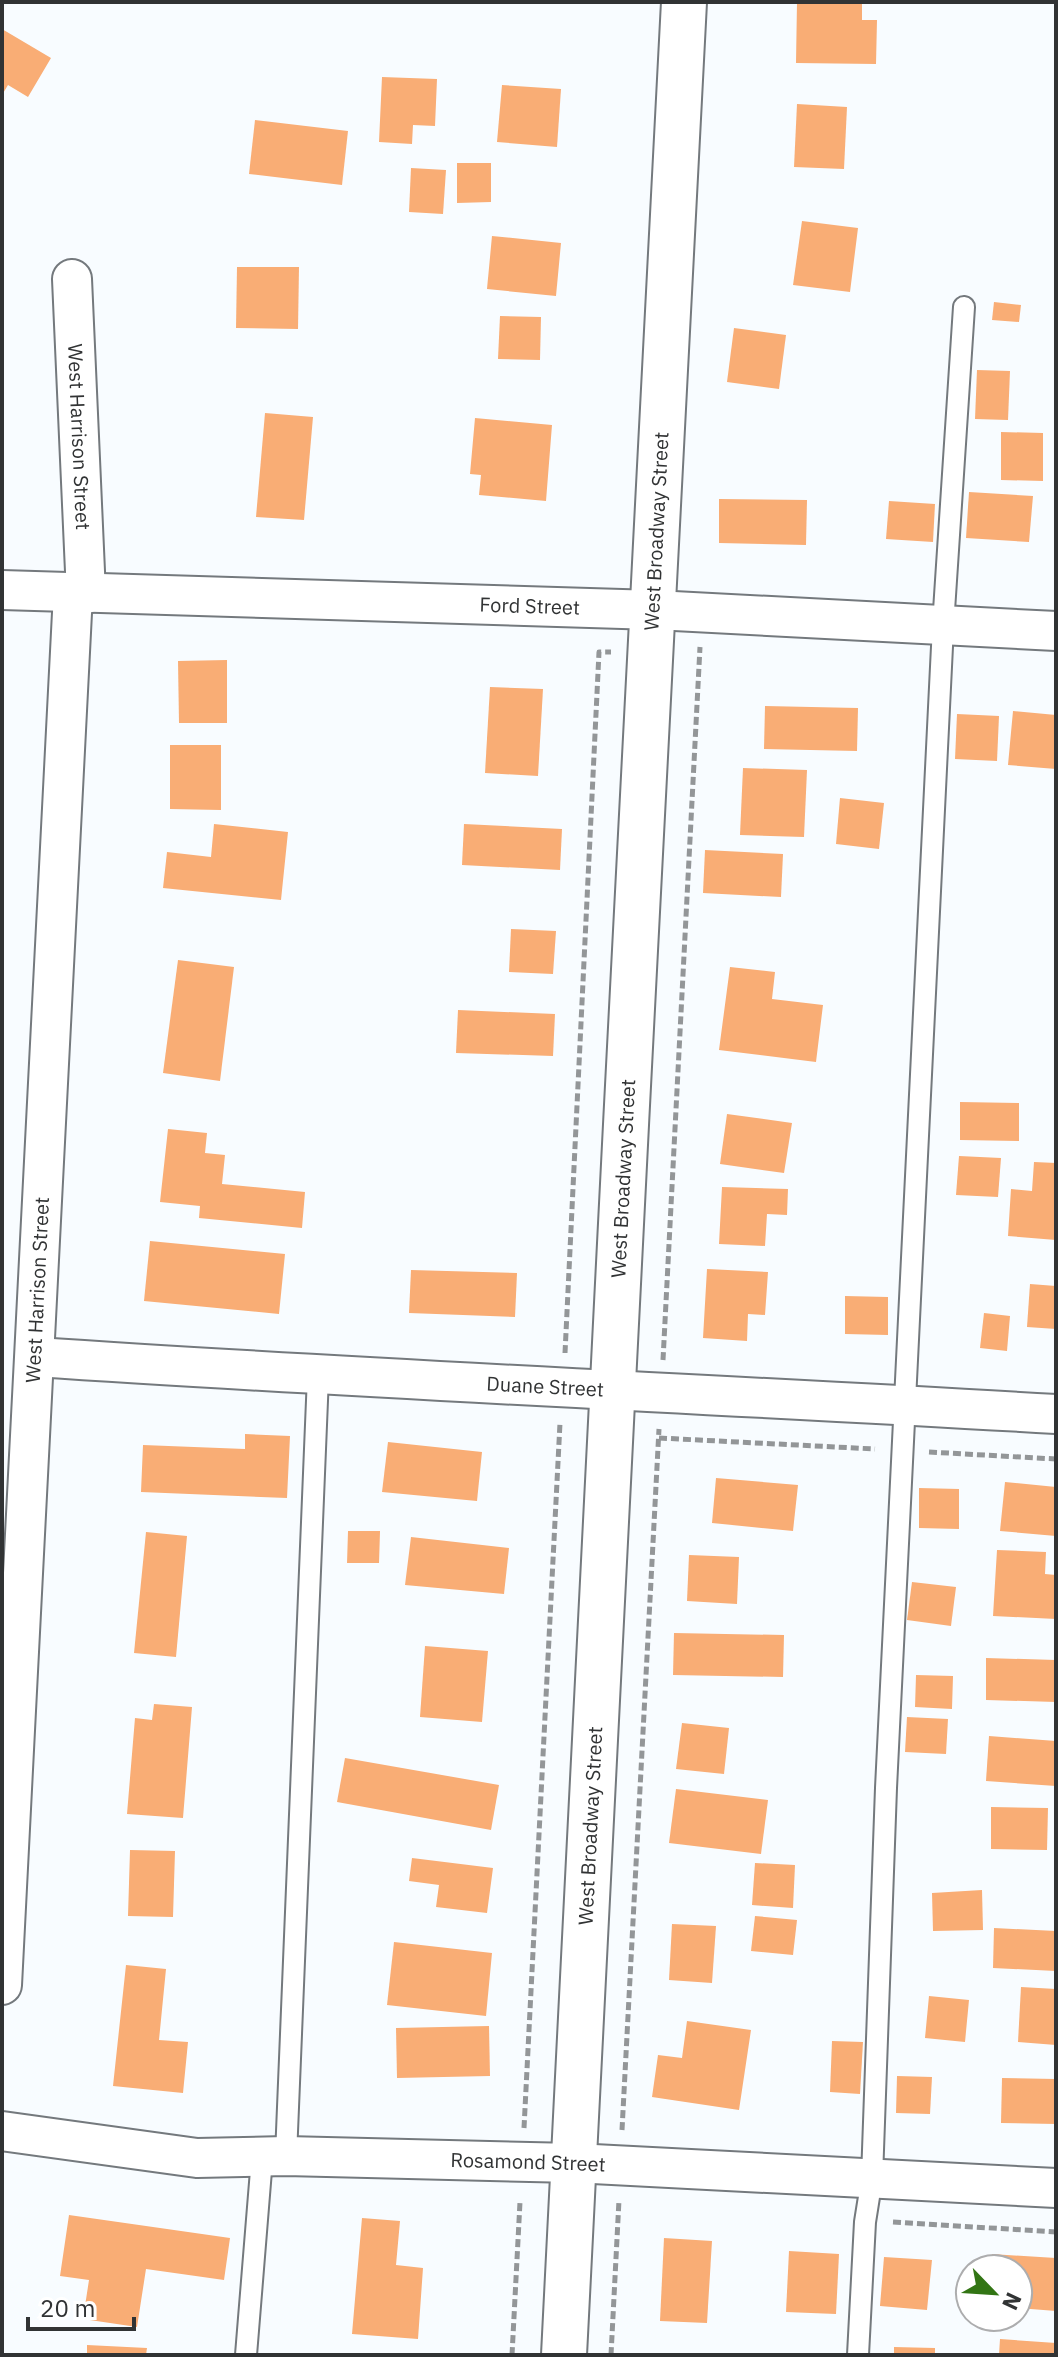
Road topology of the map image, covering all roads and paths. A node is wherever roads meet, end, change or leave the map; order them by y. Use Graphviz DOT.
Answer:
graph roads {
  1 [pos="684,2"];
  2 [pos="72,279"];
  3 [pos="964,307"];
  4 [pos="2,590"];
  5 [pos="79,594"];
  6 [pos="655,610"];
  7 [pos="943,626"];
  8 [pos="1056,631"];
  9 [pos="709,643"];
  10 [pos="36,1357"];
  11 [pos="318,1376"];
  12 [pos="610,1388"];
  13 [pos="662,1391"];
  14 [pos="906,1405"];
  15 [pos="1056,1414"];
  16 [pos="659,1438"];
  17 [pos="904,1451"];
  18 [pos="1056,1459"];
  19 [pos="2,1985"];
  20 [pos="2,2131"];
  21 [pos="274,2157"];
  22 [pos="574,2163"];
  23 [pos="620,2165"];
  24 [pos="872,2178"];
  25 [pos="1056,2188"];
  26 [pos="520,2202"];
  27 [pos="887,2222"];
  28 [pos="1056,2232"];
  29 [pos="246,2355"];
  30 [pos="512,2355"];
  31 [pos="564,2355"];
  32 [pos="611,2355"];
  33 [pos="858,2355"];
  1 -- 6 [label="street, West Broadway Street"];
  2 -- 5 [label="street, West Harrison Street"];
  3 -- 7 [label="lane"];
  4 -- 5 [label="street, Ford Street"];
  5 -- 6 [label="street, Ford Street"];
  5 -- 10 [label="street, West Harrison Street"];
  6 -- 7 [label="street, Ford Street"];
  6 -- 12 [label="street, West Broadway Street"];
  7 -- 8 [label="street, Ford Street"];
  7 -- 14 [label="lane"];
  9 -- 13 [label="path"];
  10 -- 11 [label="street, Duane Street"];
  10 -- 19 [label="street, West Harrison Street"];
  11 -- 12 [label="street, Duane Street"];
  11 -- 21 [label="lane"];
  12 -- 13 [label="street, Duane Street"];
  12 -- 22 [label="street, West Broadway Street"];
  13 -- 14 [label="street, Duane Street"];
  13 -- 16 [label="path"];
  14 -- 15 [label="street, Duane Street"];
  14 -- 17 [label="lane"];
  16 -- 17 [label="path"];
  16 -- 23 [label="path"];
  17 -- 18 [label="path"];
  17 -- 24 [label="lane"];
  20 -- 21 [label="street, Rosamond Street"];
  21 -- 22 [label="street, Rosamond Street"];
  21 -- 29 [label="lane"];
  22 -- 23 [label="street, Rosamond Street"];
  22 -- 31 [label="street, West Broadway Street"];
  23 -- 24 [label="street, Rosamond Street"];
  23 -- 32 [label="path"];
  24 -- 25 [label="street, Rosamond Street"];
  24 -- 33 [label="lane"];
  26 -- 30 [label="path"];
  27 -- 28 [label="path"];
}
